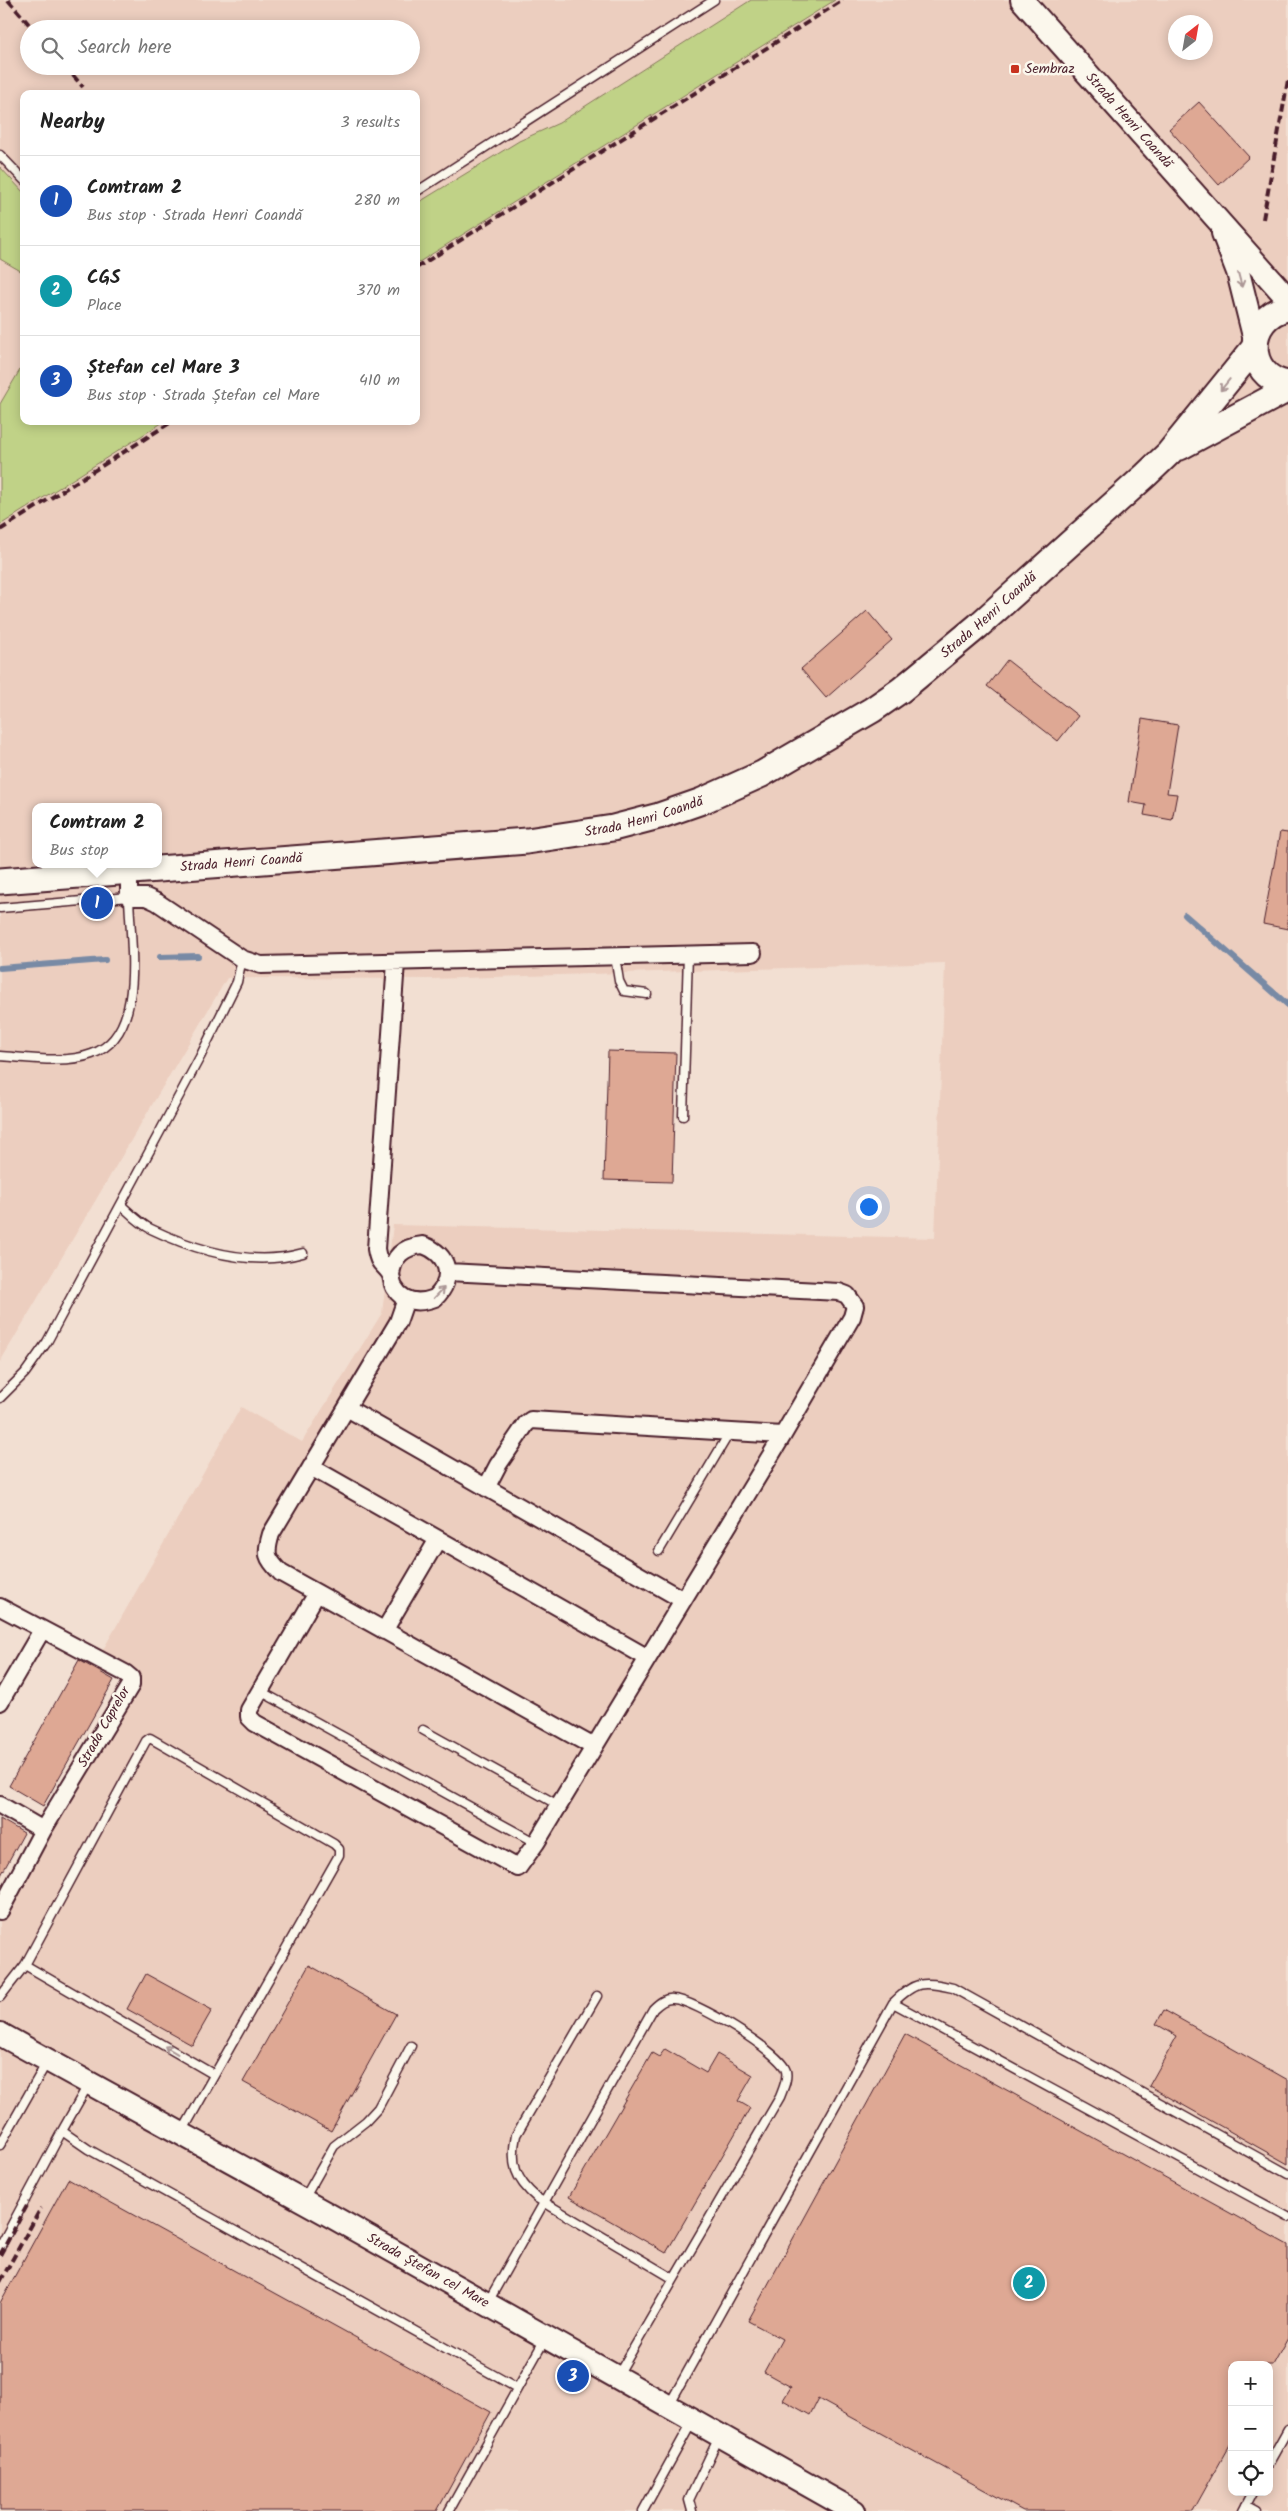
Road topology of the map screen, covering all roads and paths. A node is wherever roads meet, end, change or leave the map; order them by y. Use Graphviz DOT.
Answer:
graph roads {
  1 [pos="714,0"];
  2 [pos="1022,0"];
  3 [pos="0,155"];
  4 [pos="20,176"];
  5 [pos="420,189"];
  6 [pos="1217,218"];
  7 [pos="1288,299"];
  8 [pos="1288,308"];
  9 [pos="1255,343"];
  10 [pos="1288,384"];
  11 [pos="1288,389"];
  12 [pos="1169,453"];
  13 [pos="156,868"];
  14 [pos="162,868"];
  15 [pos="129,870"];
  16 [pos="0,881"];
  17 [pos="129,897"];
  18 [pos="0,908"];
  19 [pos="753,953"];
  20 [pos="688,954"];
  21 [pos="615,956"];
  22 [pos="242,959"];
  23 [pos="396,962"];
  24 [pos="648,994"];
  25 [pos="0,1056"];
  26 [pos="684,1116"];
  27 [pos="121,1205"];
  28 [pos="303,1253"];
  29 [pos="448,1272"];
  30 [pos="390,1275"];
  31 [pos="406,1299"];
  32 [pos="0,1398"];
  33 [pos="347,1408"];
  34 [pos="730,1432"];
  35 [pos="783,1435"];
  36 [pos="311,1468"];
  37 [pos="486,1488"];
  38 [pos="438,1539"];
  39 [pos="659,1551"];
  40 [pos="317,1593"];
  41 [pos="683,1600"];
  42 [pos="0,1607"];
  43 [pos="42,1630"];
  44 [pos="384,1631"];
  45 [pos="648,1658"];
  46 [pos="260,1691"];
  47 [pos="0,1702"];
  48 [pos="423,1730"];
  49 [pos="594,1747"];
  50 [pos="0,1805"];
  51 [pos="558,1805"];
  52 [pos="44,1830"];
  53 [pos="536,1843"];
  54 [pos="0,1911"];
  55 [pos="26,1965"];
  56 [pos="597,1996"];
  57 [pos="0,1997"];
  58 [pos="893,2003"];
  59 [pos="0,2034"];
  60 [pos="412,2046"];
  61 [pos="48,2060"];
  62 [pos="213,2074"];
  63 [pos="89,2083"];
  64 [pos="62,2131"];
  65 [pos="181,2134"];
  66 [pos="0,2145"];
  67 [pos="1288,2174"];
  68 [pos="303,2201"];
  69 [pos="544,2202"];
  70 [pos="1288,2217"];
  71 [pos="0,2247"];
  72 [pos="674,2279"];
  73 [pos="487,2304"];
  74 [pos="546,2337"];
  75 [pos="617,2377"];
  76 [pos="517,2388"];
  77 [pos="668,2406"];
  78 [pos="693,2420"];
  79 [pos="1288,2429"];
  80 [pos="720,2435"];
  81 [pos="1273,2456"];
  82 [pos="1251,2496"];
  83 [pos="1244,2508"];
  84 [pos="847,2509"];
  85 [pos="450,2511"];
  86 [pos="643,2511"];
  87 [pos="692,2511"];
  88 [pos="1256,2511"];
  1 -- 5 [label="lane"];
  2 -- 6 [label="main road, Strada Henri Coandă"];
  3 -- 4 [label="lane"];
  6 -- 7 [label="main road, Strada Henri Coandă"];
  6 -- 9 [label="main road, Strada Henri Coandă, one-way"];
  8 -- 9 [label="main road"];
  9 -- 10 [label="main road"];
  9 -- 12 [label="main road, Strada Henri Coandă, one-way"];
  11 -- 12 [label="main road, Strada Henri Coandă"];
  12 -- 14 [label="main road, Strada Henri Coandă"];
  13 -- 15 [label="main road, Strada Henri Coandă"];
  15 -- 16 [label="main road, Strada Henri Coandă"];
  15 -- 17 [label="street"];
  17 -- 18 [label="lane"];
  17 -- 22 [label="street"];
  17 -- 25 [label="lane"];
  19 -- 20 [label="street"];
  20 -- 21 [label="street"];
  20 -- 26 [label="lane"];
  21 -- 23 [label="street"];
  21 -- 24 [label="lane"];
  22 -- 23 [label="street"];
  22 -- 27 [label="lane"];
  23 -- 30 [label="street"];
  27 -- 28 [label="lane"];
  27 -- 32 [label="lane"];
  29 -- 30 [label="street"];
  31 -- 29 [label="street, one-way"];
  29 -- 35 [label="street"];
  30 -- 31 [label="street"];
  31 -- 33 [label="street"];
  33 -- 36 [label="street"];
  33 -- 37 [label="street"];
  34 -- 35 [label="street"];
  34 -- 37 [label="street"];
  34 -- 39 [label="lane"];
  35 -- 41 [label="street"];
  36 -- 38 [label="street"];
  36 -- 40 [label="street"];
  37 -- 41 [label="street"];
  38 -- 44 [label="street"];
  38 -- 45 [label="street"];
  40 -- 44 [label="street"];
  40 -- 46 [label="street"];
  41 -- 45 [label="street"];
  42 -- 43 [label="street"];
  43 -- 47 [label="street"];
  43 -- 52 [label="street, Strada Caprelor"];
  44 -- 49 [label="street"];
  45 -- 49 [label="street"];
  46 -- 53 [label="lane"];
  46 -- 53 [label="street"];
  48 -- 51 [label="lane"];
  49 -- 51 [label="street"];
  50 -- 52 [label="street"];
  51 -- 53 [label="street"];
  52 -- 54 [label="street, Strada Caprelor"];
  55 -- 57 [label="lane"];
  62 -- 55 [label="lane, one-way"];
  55 -- 62 [label="lane"];
  56 -- 69 [label="lane"];
  58 -- 67 [label="lane"];
  58 -- 70 [label="lane"];
  58 -- 77 [label="lane"];
  59 -- 61 [label="main road, Strada Ștefan cel Mare"];
  60 -- 68 [label="lane"];
  61 -- 63 [label="main road, Strada Ștefan cel Mare"];
  61 -- 66 [label="lane"];
  62 -- 65 [label="lane"];
  63 -- 64 [label="lane"];
  63 -- 65 [label="main road, Strada Ștefan cel Mare"];
  64 -- 71 [label="lane"];
  64 -- 76 [label="lane"];
  65 -- 68 [label="main road, Strada Ștefan cel Mare"];
  68 -- 73 [label="main road, Strada Ștefan cel Mare"];
  69 -- 72 [label="lane"];
  69 -- 72 [label="lane"];
  69 -- 73 [label="lane"];
  72 -- 75 [label="lane"];
  73 -- 74 [label="main road, Strada Ștefan cel Mare"];
  74 -- 75 [label="main road, Strada Ștefan cel Mare"];
  74 -- 76 [label="lane"];
  75 -- 77 [label="main road, Strada Ștefan cel Mare"];
  76 -- 85 [label="lane"];
  77 -- 78 [label="main road, Strada Ștefan cel Mare"];
  78 -- 80 [label="main road, Strada Ștefan cel Mare"];
  78 -- 86 [label="lane"];
  79 -- 81 [label="lane"];
  80 -- 84 [label="main road, Strada Ștefan cel Mare"];
  80 -- 87 [label="lane"];
  82 -- 83 [label="lane"];
  83 -- 88 [label="lane"];
}
